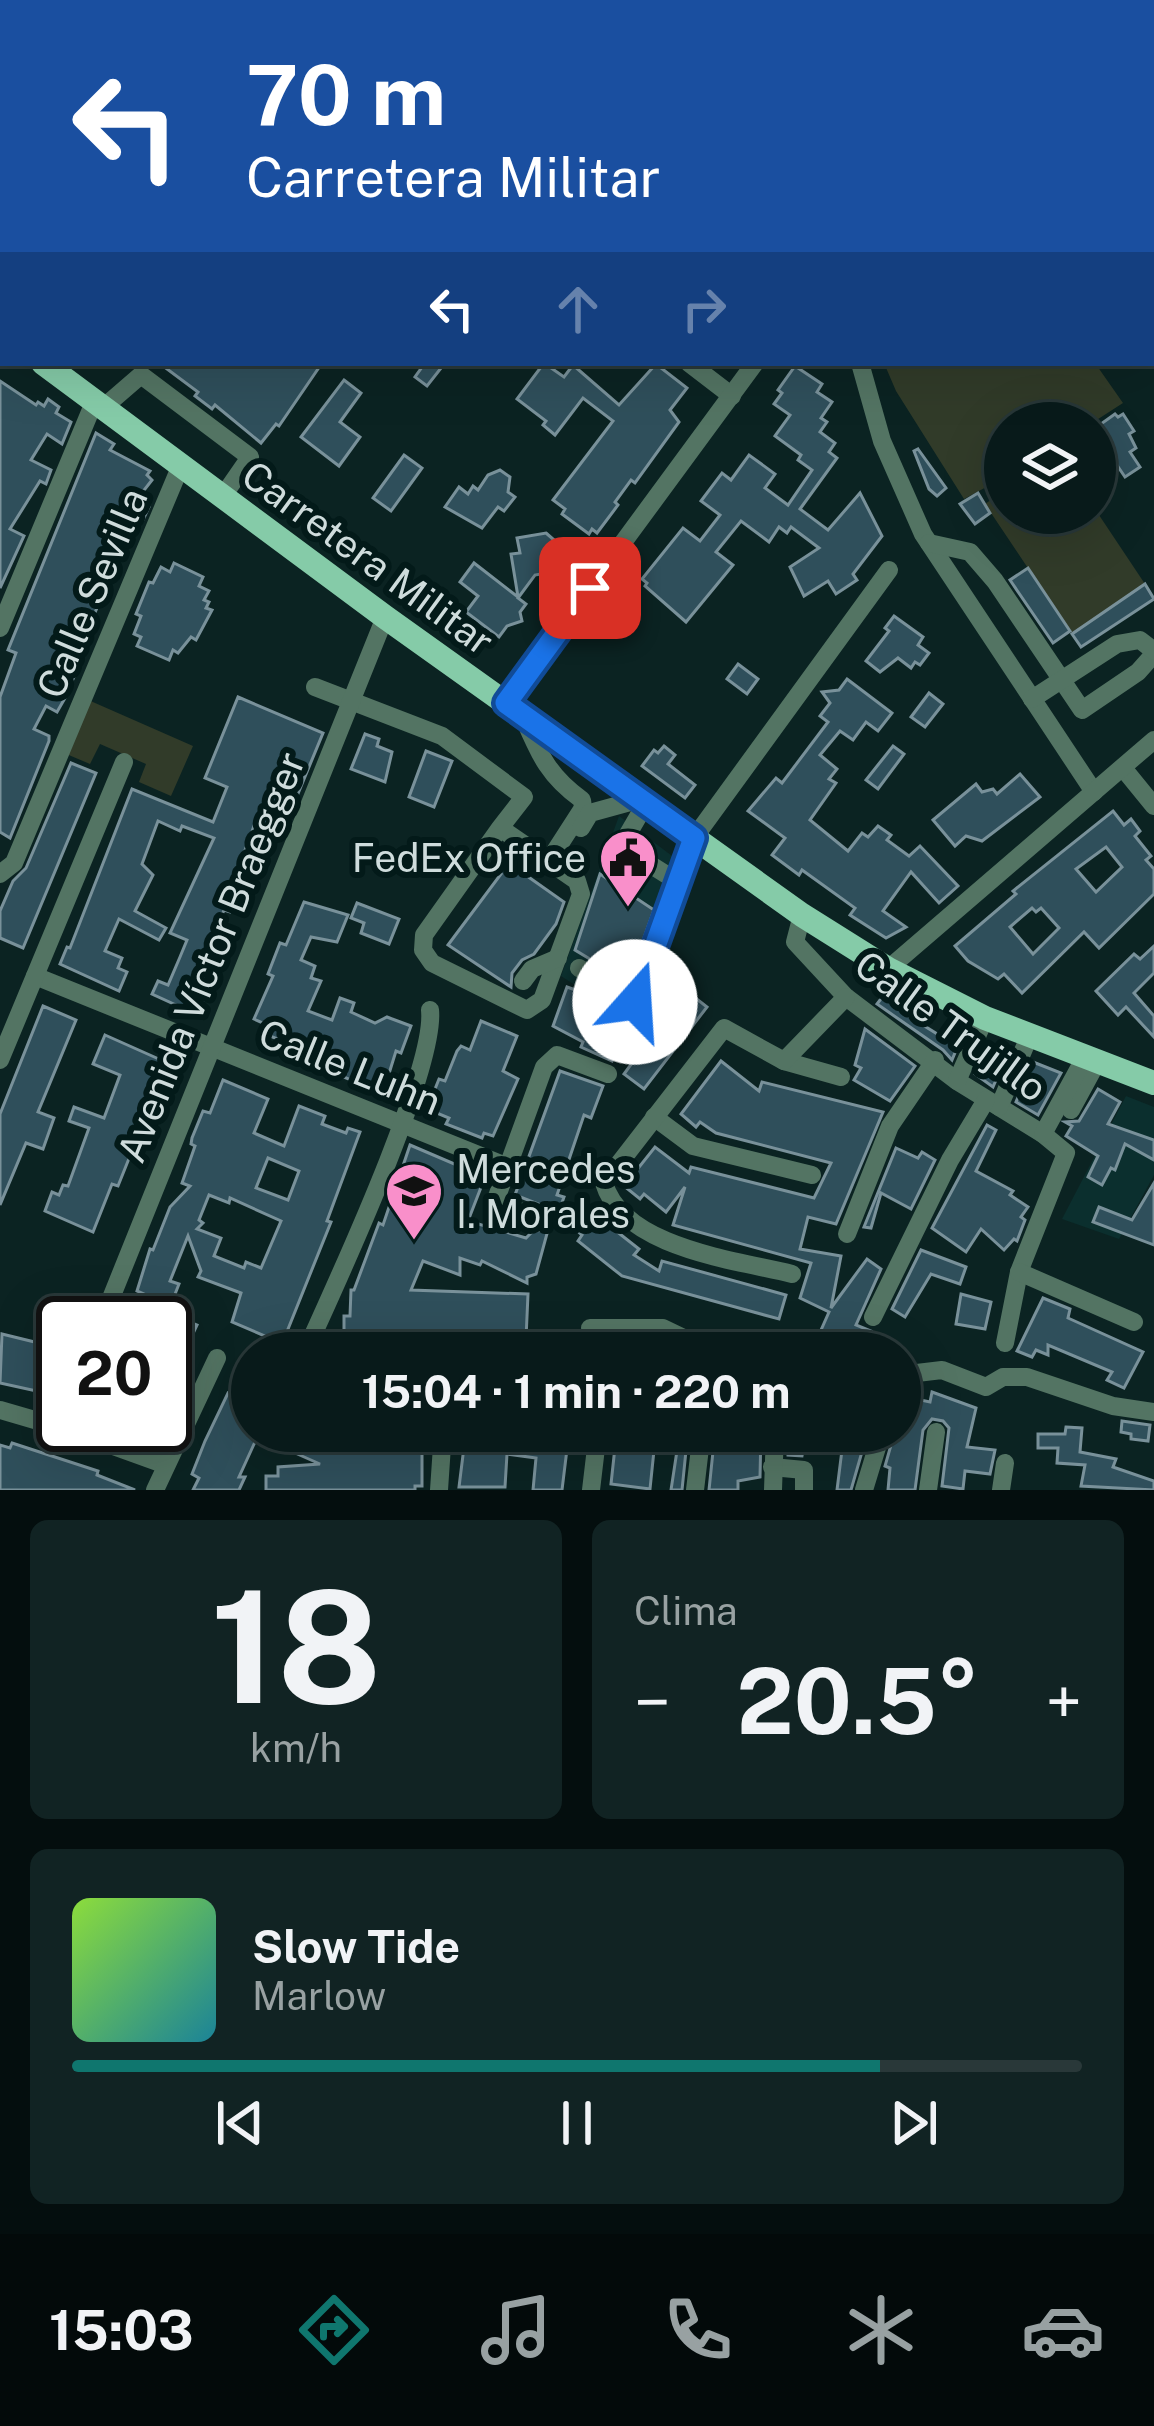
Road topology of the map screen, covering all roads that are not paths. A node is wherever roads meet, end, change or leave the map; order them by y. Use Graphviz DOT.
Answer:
graph roads {
  1 [pos="49,366"];
  2 [pos="693,366"];
  3 [pos="753,366"];
  4 [pos="861,366"];
  5 [pos="732,396"];
  6 [pos="100,404"];
  7 [pos="182,465"];
  8 [pos="223,496"];
  9 [pos="929,543"];
  10 [pos="889,570"];
  11 [pos="385,616"];
  12 [pos="0,628"];
  13 [pos="1154,652"];
  14 [pos="1061,679"];
  15 [pos="315,687"];
  16 [pos="1032,699"];
  17 [pos="350,703"];
  18 [pos="513,709"];
  19 [pos="1154,740"];
  20 [pos="124,762"];
  21 [pos="1123,768"];
  22 [pos="1094,793"];
  23 [pos="643,801"];
  24 [pos="1154,806"];
  25 [pos="500,828"];
  26 [pos="694,838"];
  27 [pos="552,864"];
  28 [pos="0,874"];
  29 [pos="678,882"];
  30 [pos="802,915"];
  31 [pos="558,958"];
  32 [pos="579,968"];
  33 [pos="888,969"];
  34 [pos="35,976"];
  35 [pos="516,992"];
  36 [pos="847,997"];
  37 [pos="430,1010"];
  38 [pos="985,1018"];
  39 [pos="1029,1037"];
  40 [pos="210,1045"];
  41 [pos="0,1060"];
  42 [pos="934,1060"];
  43 [pos="784,1061"];
  44 [pos="1090,1061"];
  45 [pos="608,1074"];
  46 [pos="841,1077"];
  47 [pos="957,1081"];
  48 [pos="1154,1083"];
  49 [pos="993,1104"];
  50 [pos="654,1117"];
  51 [pos="400,1125"];
  52 [pos="1048,1137"];
  53 [pos="506,1166"];
  54 [pos="812,1175"];
  55 [pos="540,1219"];
  56 [pos="847,1234"];
  57 [pos="1019,1272"];
  58 [pos="792,1274"];
  59 [pos="112,1296"];
  60 [pos="873,1317"];
  61 [pos="1134,1322"];
  62 [pos="590,1328"];
  63 [pos="315,1332"];
  64 [pos="671,1332"];
  65 [pos="1005,1343"];
  66 [pos="217,1358"];
  67 [pos="921,1372"];
  68 [pos="0,1410"];
  69 [pos="1154,1412"];
  70 [pos="36,1419"];
  71 [pos="936,1432"];
  72 [pos="133,1452"];
  73 [pos="441,1452"];
  74 [pos="596,1452"];
  75 [pos="700,1452"];
  76 [pos="773,1452"];
  77 [pos="876,1452"];
  78 [pos="1005,1463"];
  79 [pos="166,1465"];
  80 [pos="772,1467"];
  81 [pos="154,1490"];
  82 [pos="440,1490"];
  83 [pos="591,1490"];
  84 [pos="695,1490"];
  85 [pos="773,1490"];
  86 [pos="804,1490"];
  87 [pos="864,1490"];
  88 [pos="928,1490"];
  89 [pos="1001,1490"];
  1 -- 6 [label="main road, Carretera Militar"];
  2 -- 5 [label="street"];
  3 -- 5 [label="street"];
  4 -- 9 [label="street"];
  5 -- 18 [label="street"];
  6 -- 7 [label="main road, Carretera Militar"];
  6 -- 8 [label="street"];
  6 -- 12 [label="street"];
  7 -- 8 [label="main road, Carretera Militar"];
  7 -- 28 [label="street, Calle Sevilla"];
  8 -- 11 [label="main road, Carretera Militar"];
  9 -- 14 [label="street"];
  9 -- 16 [label="street"];
  10 -- 26 [label="street"];
  11 -- 17 [label="street, Avenida Víctor Braegger"];
  11 -- 18 [label="main road, Carretera Militar"];
  13 -- 14 [label="street"];
  13 -- 14 [label="street"];
  14 -- 16 [label="street"];
  15 -- 17 [label="street"];
  16 -- 22 [label="street"];
  17 -- 25 [label="street"];
  17 -- 40 [label="street, Avenida Víctor Braegger"];
  18 -- 23 [label="main road, Carretera Militar"];
  18 -- 27 [label="street"];
  19 -- 21 [label="street"];
  20 -- 34 [label="street"];
  21 -- 22 [label="street"];
  21 -- 24 [label="street"];
  22 -- 33 [label="street"];
  23 -- 26 [label="main road, Carretera Militar"];
  23 -- 27 [label="street"];
  23 -- 29 [label="street"];
  25 -- 27 [label="street"];
  25 -- 35 [label="street"];
  26 -- 29 [label="street"];
  26 -- 30 [label="main road, Carretera Militar"];
  27 -- 31 [label="street"];
  29 -- 32 [label="street"];
  30 -- 33 [label="main road, Carretera Militar"];
  30 -- 36 [label="street, Calle Trujillo"];
  31 -- 35 [label="street"];
  31 -- 35 [label="street"];
  33 -- 38 [label="main road, Carretera Militar"];
  34 -- 40 [label="street, Calle Luhn"];
  34 -- 41 [label="street"];
  36 -- 42 [label="street, Calle Trujillo"];
  36 -- 43 [label="street"];
  37 -- 51 [label="street"];
  38 -- 39 [label="main road, Carretera Militar"];
  38 -- 47 [label="street"];
  39 -- 44 [label="main road, Carretera Militar"];
  39 -- 49 [label="street"];
  40 -- 51 [label="street, Calle Luhn"];
  40 -- 59 [label="street, Avenida Víctor Braegger"];
  42 -- 47 [label="street, Calle Trujillo"];
  42 -- 56 [label="street"];
  43 -- 46 [label="street"];
  43 -- 50 [label="street"];
  44 -- 48 [label="main road, Carretera Militar"];
  44 -- 52 [label="street"];
  44 -- 52 [label="street"];
  45 -- 53 [label="street"];
  47 -- 49 [label="street, Calle Trujillo"];
  49 -- 52 [label="street, Calle Trujillo"];
  49 -- 60 [label="street"];
  50 -- 54 [label="street"];
  50 -- 58 [label="street"];
  51 -- 53 [label="street, Calle Luhn"];
  51 -- 63 [label="street"];
  52 -- 57 [label="street, Calle Trujillo"];
  53 -- 55 [label="street"];
  57 -- 61 [label="street"];
  57 -- 65 [label="street"];
  62 -- 64 [label="street"];
  66 -- 79 [label="street"];
  67 -- 69 [label="street"];
  68 -- 70 [label="street"];
  71 -- 88 [label="street"];
  72 -- 79 [label="street"];
  73 -- 82 [label="street"];
  74 -- 83 [label="street"];
  75 -- 84 [label="street"];
  76 -- 80 [label="street"];
  77 -- 87 [label="street"];
  78 -- 89 [label="street"];
  79 -- 81 [label="street"];
  80 -- 85 [label="street"];
  80 -- 86 [label="street"];
}
